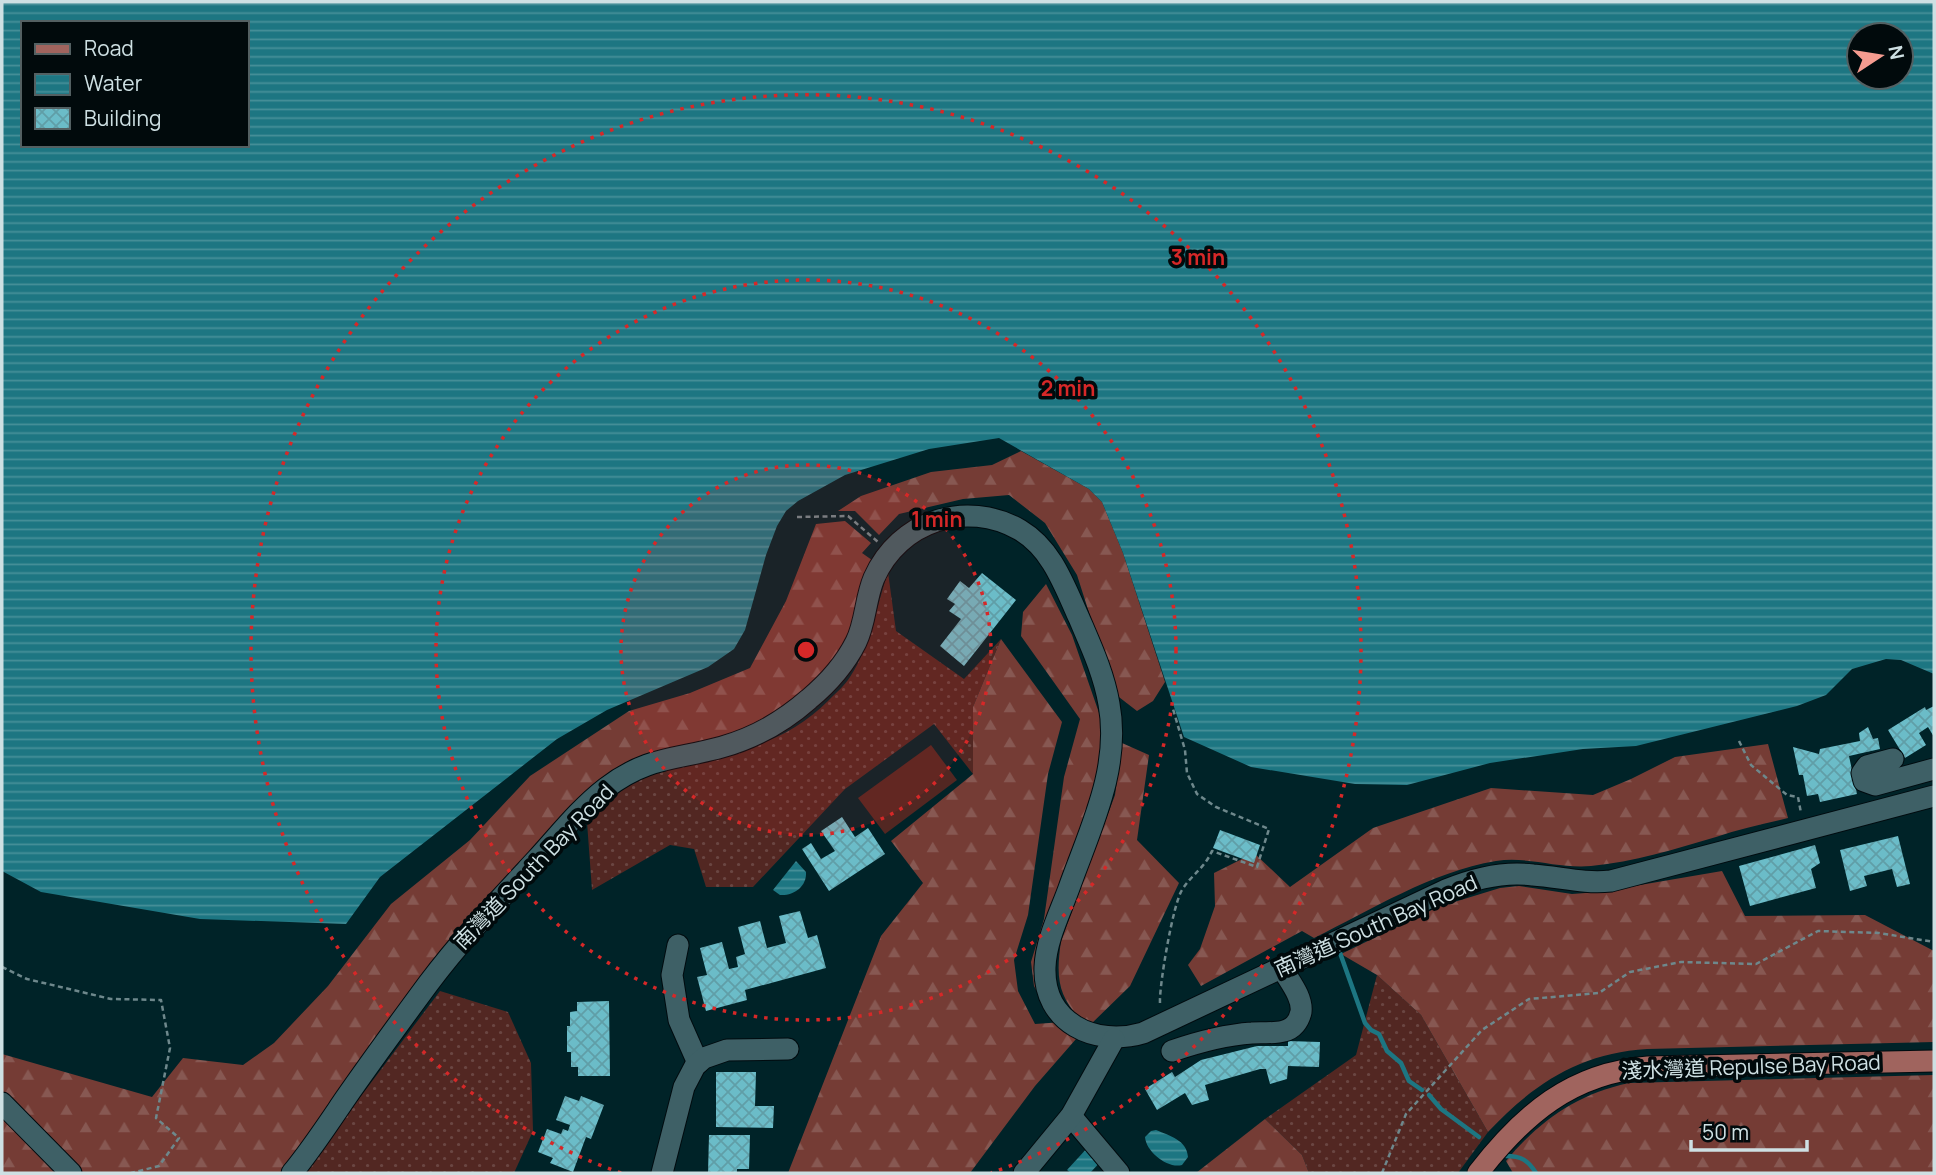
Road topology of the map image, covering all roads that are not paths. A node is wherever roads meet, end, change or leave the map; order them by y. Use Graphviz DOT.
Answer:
graph roads {
  1 [pos="1893,759"];
  2 [pos="1934,769"];
  3 [pos="1934,796"];
  4 [pos="678,945"];
  5 [pos="1282,968"];
  6 [pos="1114,1039"];
  7 [pos="789,1049"];
  8 [pos="1172,1051"];
  9 [pos="1934,1061"];
  10 [pos="698,1063"];
  11 [pos="2,1103"];
  12 [pos="1071,1116"];
  13 [pos="71,1173"];
  14 [pos="292,1173"];
  15 [pos="662,1173"];
  16 [pos="1024,1173"];
  17 [pos="1119,1173"];
  18 [pos="1478,1173"];
  1 -- 2 [label="street"];
  3 -- 5 [label="street, 南灣道 South Bay Road"];
  4 -- 10 [label="street"];
  5 -- 6 [label="street, 南灣道 South Bay Road"];
  5 -- 8 [label="street"];
  6 -- 12 [label="street"];
  6 -- 14 [label="street, 南灣道 South Bay Road"];
  7 -- 10 [label="street"];
  9 -- 18 [label="main road, 淺水灣道 Repulse Bay Road"];
  10 -- 15 [label="street"];
  11 -- 13 [label="street"];
  12 -- 16 [label="street"];
  12 -- 17 [label="street"];
}
